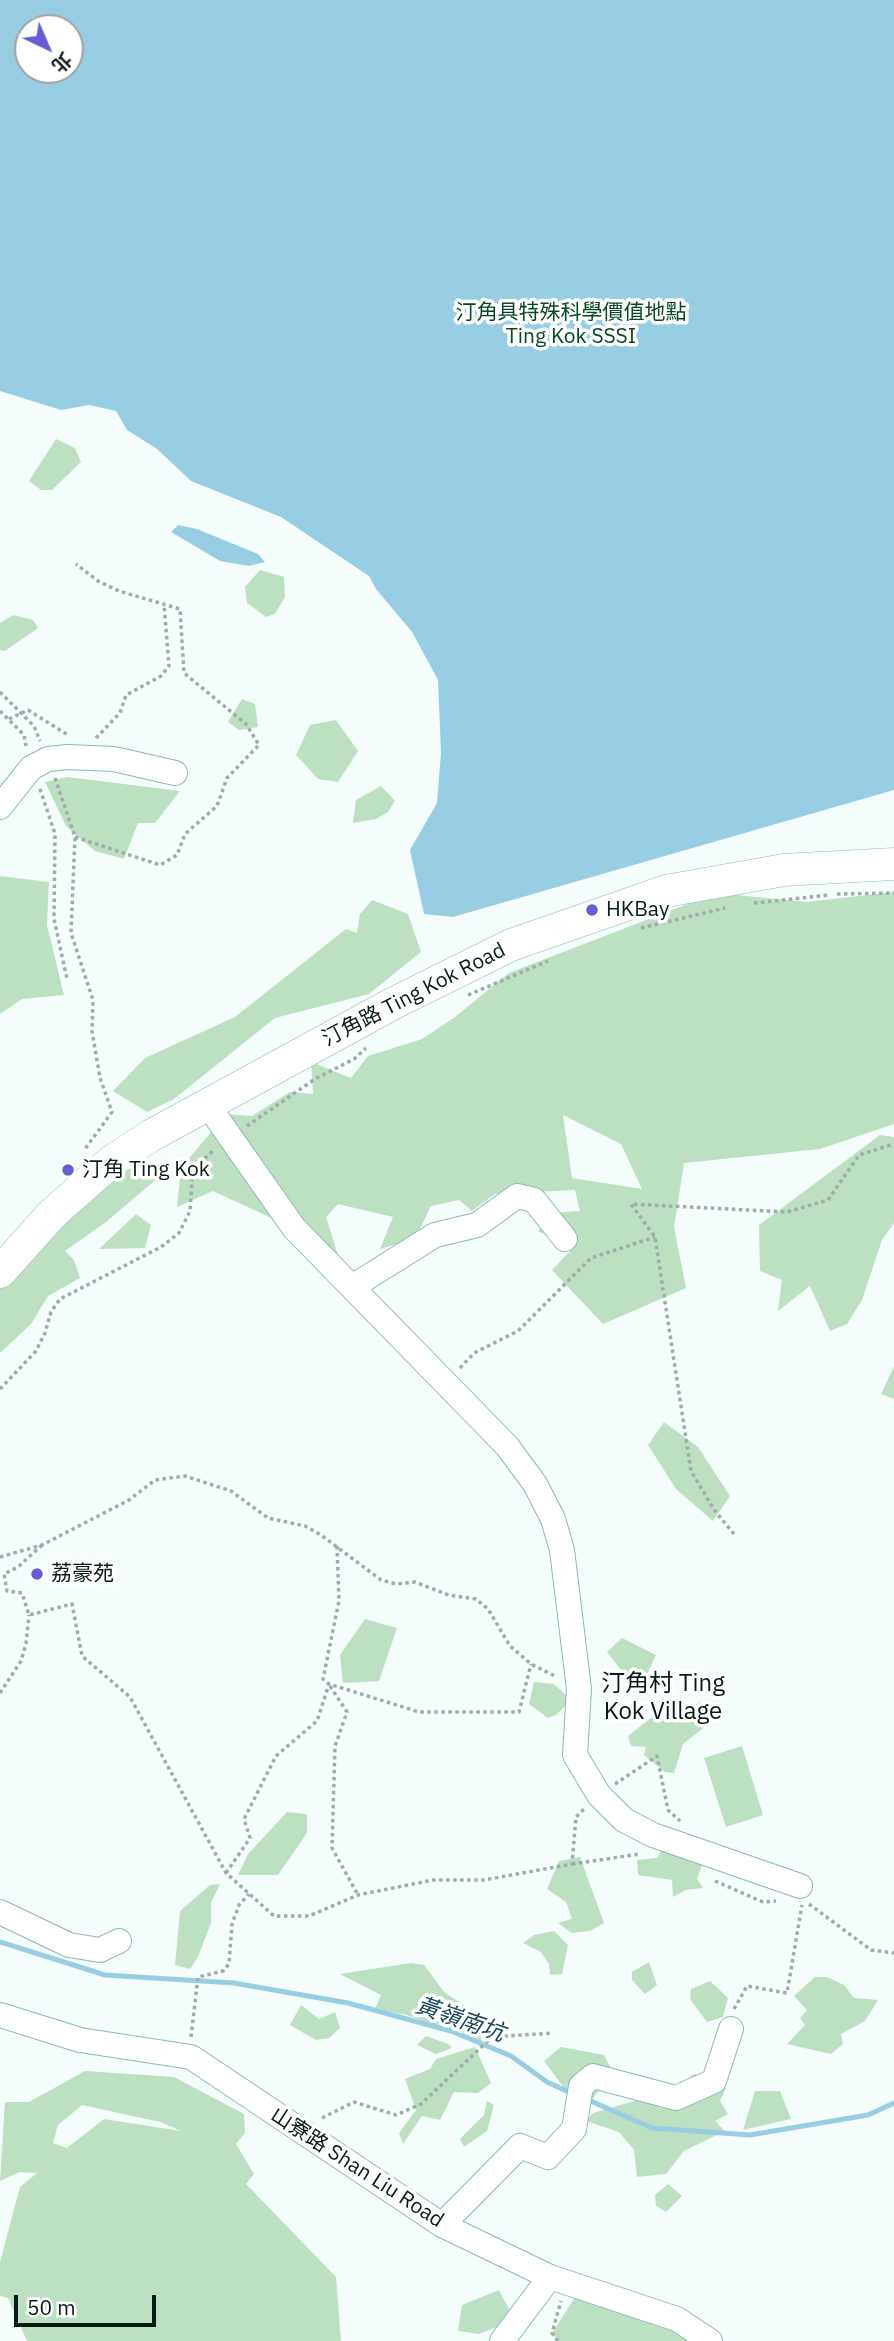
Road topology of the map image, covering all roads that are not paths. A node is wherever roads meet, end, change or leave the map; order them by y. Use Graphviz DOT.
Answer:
graph roads {
  1 [pos="175,773"];
  2 [pos="0,807"];
  3 [pos="894,864"];
  4 [pos="206,1104"];
  5 [pos="565,1239"];
  6 [pos="1,1267"];
  7 [pos="352,1287"];
  8 [pos="802,1893"];
  9 [pos="0,1912"];
  10 [pos="119,1941"];
  11 [pos="0,2015"];
  12 [pos="732,2029"];
  13 [pos="442,2225"];
  14 [pos="558,2280"];
  15 [pos="502,2341"];
  16 [pos="710,2341"];
  1 -- 2 [label="street"];
  3 -- 4 [label="main road, 汀角路 Ting Kok Road"];
  4 -- 6 [label="main road, 汀角路 Ting Kok Road"];
  4 -- 7 [label="street"];
  5 -- 7 [label="street"];
  7 -- 8 [label="street"];
  9 -- 10 [label="street"];
  11 -- 13 [label="street, 山寮路 Shan Liu Road"];
  12 -- 13 [label="street"];
  13 -- 14 [label="street, 山寮路 Shan Liu Road"];
  14 -- 15 [label="street"];
  14 -- 16 [label="street, 山寮路 Shan Liu Road"];
}
